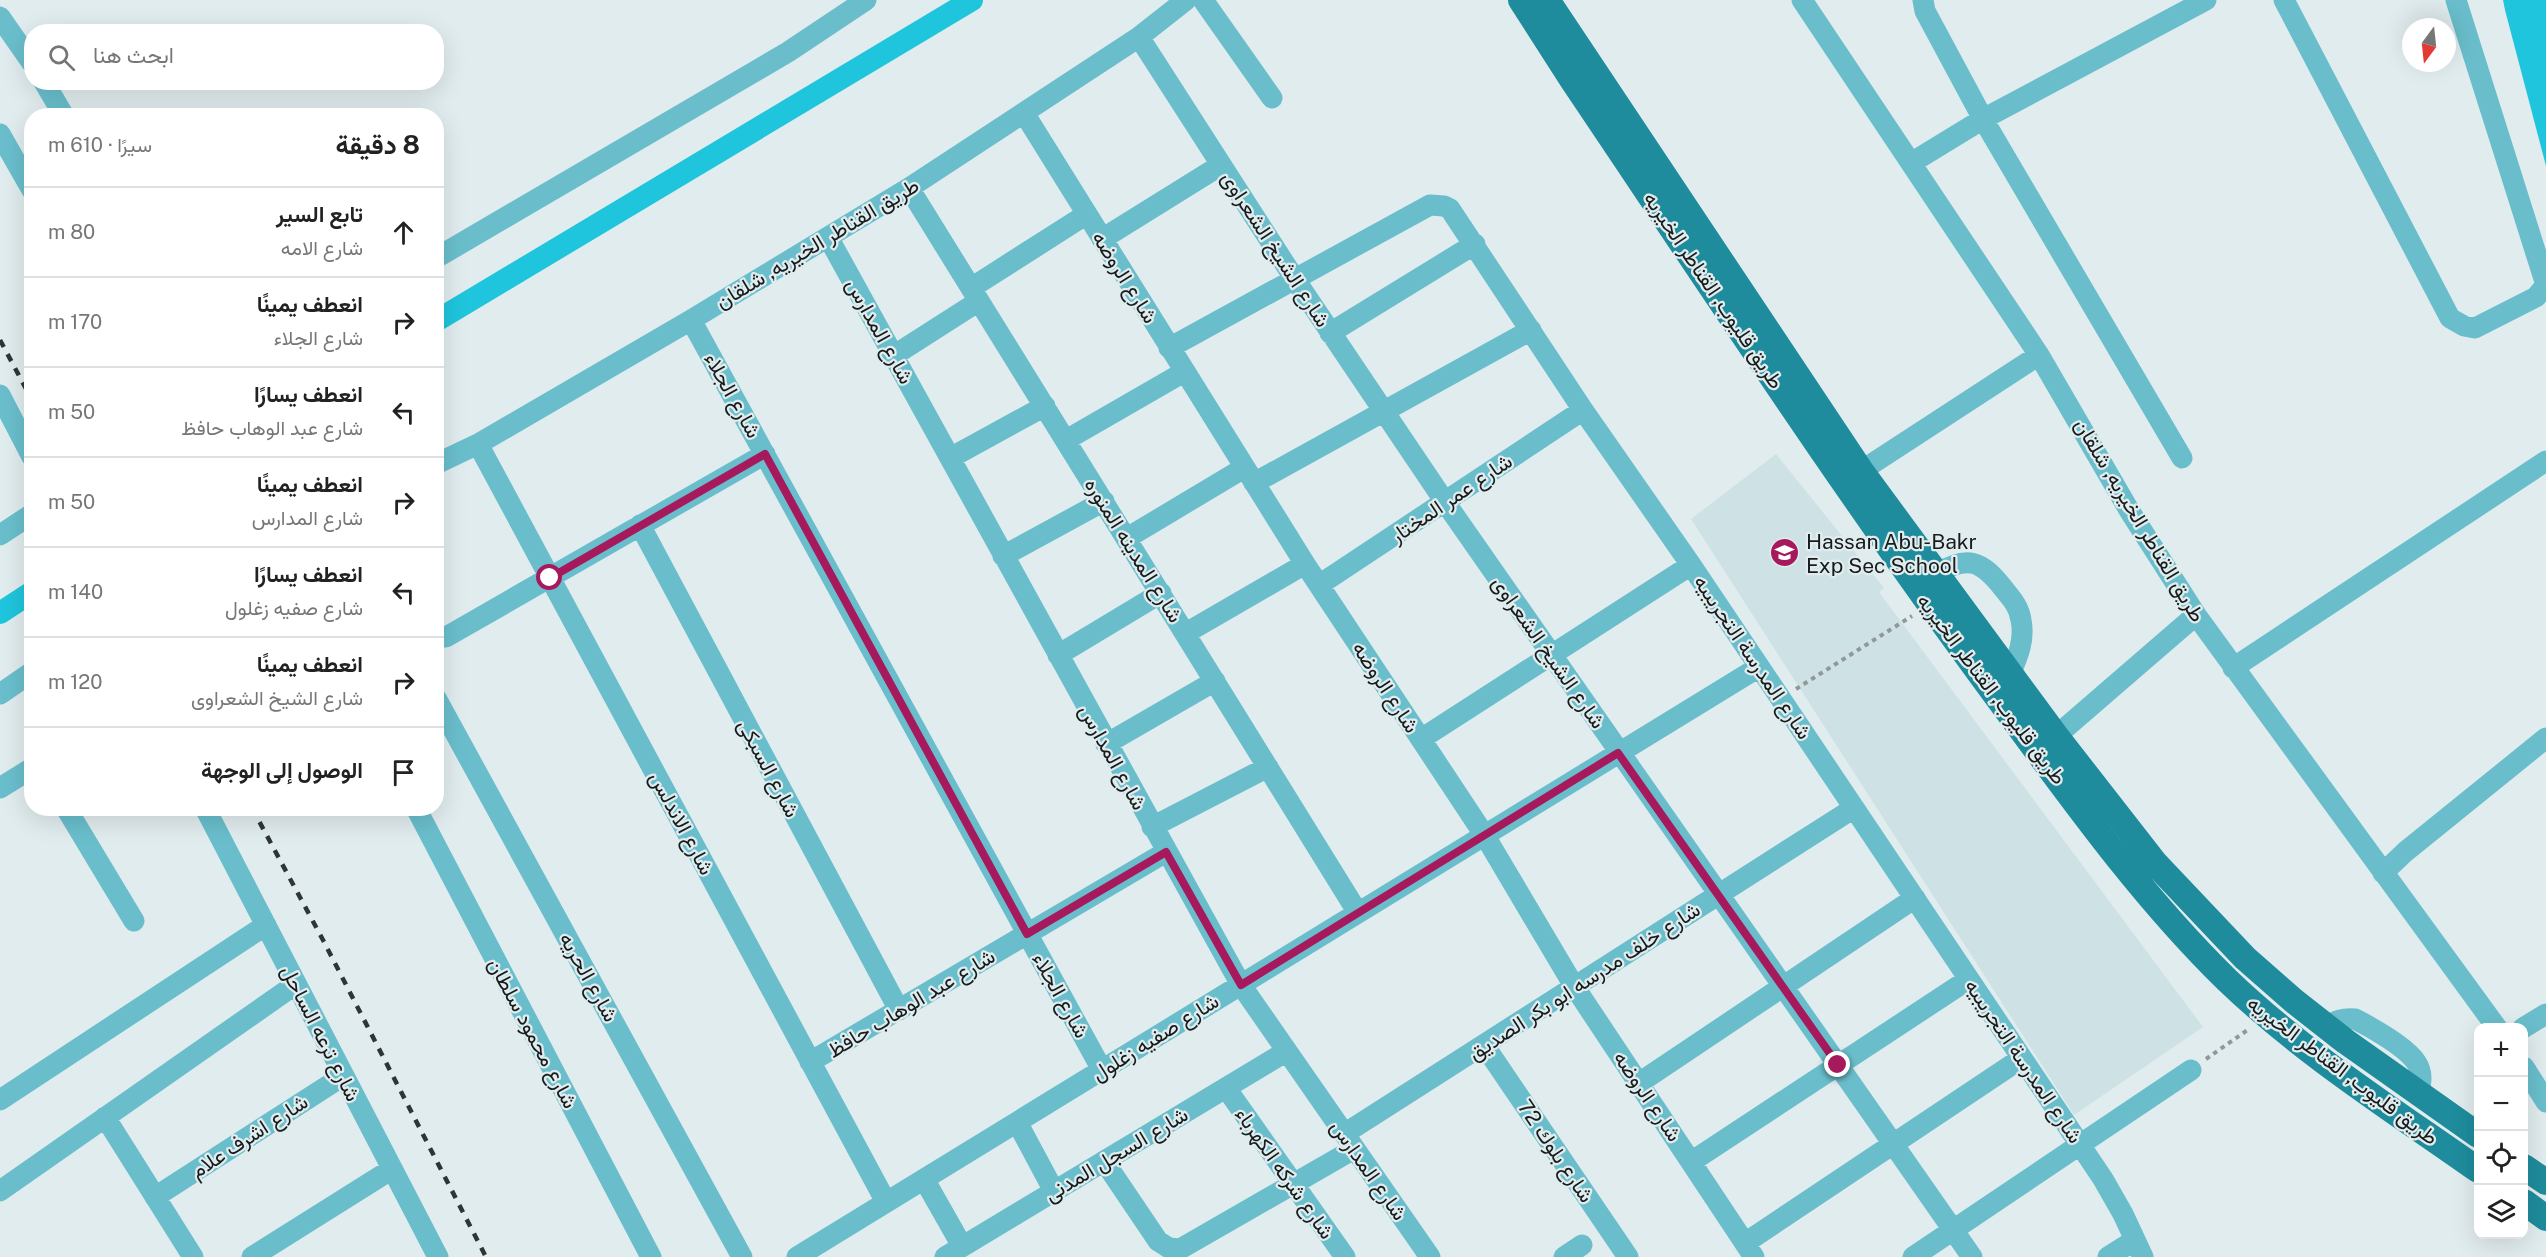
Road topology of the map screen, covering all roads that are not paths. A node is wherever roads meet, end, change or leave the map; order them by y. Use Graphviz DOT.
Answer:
graph roads {
  1 [pos="866,0"];
  2 [pos="1192,0"];
  3 [pos="1521,0"];
  4 [pos="1547,0"];
  5 [pos="1802,0"];
  6 [pos="1923,0"];
  7 [pos="2206,0"];
  8 [pos="2284,0"];
  9 [pos="2456,0"];
  10 [pos="0,17"];
  11 [pos="1139,38"];
  12 [pos="24,52"];
  13 [pos="49,90"];
  14 [pos="1272,99"];
  15 [pos="59,108"];
  16 [pos="1024,113"];
  17 [pos="1983,119"];
  18 [pos="0,134"];
  19 [pos="1911,163"];
  20 [pos="1221,165"];
  21 [pos="24,176"];
  22 [pos="909,188"];
  23 [pos="1087,214"];
  24 [pos="828,237"];
  25 [pos="1102,239"];
  26 [pos="1475,244"];
  27 [pos="444,253"];
  28 [pos="1294,278"];
  29 [pos="2546,285"];
  30 [pos="975,295"];
  31 [pos="692,320"];
  32 [pos="1531,330"];
  33 [pos="1330,333"];
  34 [pos="1169,348"];
  35 [pos="2039,355"];
  36 [pos="893,356"];
  37 [pos="1184,372"];
  38 [pos="0,395"];
  39 [pos="1045,406"];
  40 [pos="1583,410"];
  41 [pos="1383,412"];
  42 [pos="1066,440"];
  43 [pos="24,442"];
  44 [pos="478,444"];
  45 [pos="765,454"];
  46 [pos="950,458"];
  47 [pos="2182,458"];
  48 [pos="444,460"];
  49 [pos="2546,461"];
  50 [pos="1861,471"];
  51 [pos="1249,475"];
  52 [pos="1104,501"];
  53 [pos="1445,502"];
  54 [pos="24,520"];
  55 [pos="640,525"];
  56 [pos="0,536"];
  57 [pos="1127,538"];
  58 [pos="1003,556"];
  59 [pos="1305,564"];
  60 [pos="1691,565"];
  61 [pos="550,578"];
  62 [pos="1320,585"];
  63 [pos="1928,590"];
  64 [pos="1161,593"];
  65 [pos="2196,615"];
  66 [pos="1186,633"];
  67 [pos="446,638"];
  68 [pos="1058,655"];
  69 [pos="1551,656"];
  70 [pos="1759,667"];
  71 [pos="2233,668"];
  72 [pos="2010,674"];
  73 [pos="24,678"];
  74 [pos="1215,681"];
  75 [pos="0,694"];
  76 [pos="444,713"];
  77 [pos="2546,738"];
  78 [pos="1421,739"];
  79 [pos="1106,744"];
  80 [pos="2046,744"];
  81 [pos="1618,753"];
  82 [pos="1268,767"];
  83 [pos="24,773"];
  84 [pos="0,788"];
  85 [pos="1854,808"];
  86 [pos="71,816"];
  87 [pos="209,816"];
  88 [pos="420,816"];
  89 [pos="1152,827"];
  90 [pos="1485,836"];
  91 [pos="1166,852"];
  92 [pos="2384,873"];
  93 [pos="1718,895"];
  94 [pos="1915,898"];
  95 [pos="1358,913"];
  96 [pos="134,921"];
  97 [pos="266,926"];
  98 [pos="1027,934"];
  99 [pos="1969,979"];
  100 [pos="296,984"];
  101 [pos="1241,985"];
  102 [pos="1574,986"];
  103 [pos="1782,987"];
  104 [pos="899,1010"];
  105 [pos="2546,1014"];
  106 [pos="2493,1023"];
  107 [pos="2528,1025"];
  108 [pos="1484,1045"];
  109 [pos="1287,1051"];
  110 [pos="2022,1058"];
  111 [pos="810,1062"];
  112 [pos="1838,1065"];
  113 [pos="1102,1070"];
  114 [pos="2191,1070"];
  115 [pos="2528,1075"];
  116 [pos="343,1076"];
  117 [pos="1639,1083"];
  118 [pos="1226,1088"];
  119 [pos="2418,1093"];
  120 [pos="0,1100"];
  121 [pos="2546,1102"];
  122 [pos="2400,1115"];
  123 [pos="105,1118"];
  124 [pos="1017,1122"];
  125 [pos="2474,1132"];
  126 [pos="1349,1142"];
  127 [pos="1893,1144"];
  128 [pos="2080,1145"];
  129 [pos="1104,1161"];
  130 [pos="1691,1162"];
  131 [pos="2474,1167"];
  132 [pos="392,1169"];
  133 [pos="2528,1170"];
  134 [pos="924,1179"];
  135 [pos="2546,1182"];
  136 [pos="1293,1184"];
  137 [pos="0,1191"];
  138 [pos="1054,1191"];
  139 [pos="155,1197"];
  140 [pos="886,1202"];
  141 [pos="2528,1205"];
  142 [pos="2546,1218"];
  143 [pos="1953,1230"];
  144 [pos="1582,1245"];
  145 [pos="2139,1248"];
  146 [pos="1749,1250"];
  147 [pos="954,1252"];
  148 [pos="193,1257"];
  149 [pos="252,1257"];
  150 [pos="438,1257"];
  151 [pos="651,1257"];
  152 [pos="742,1257"];
  153 [pos="797,1257"];
  154 [pos="1345,1257"];
  155 [pos="1430,1257"];
  156 [pos="1564,1257"];
  157 [pos="1628,1257"];
  158 [pos="1913,1257"];
  159 [pos="1972,1257"];
  160 [pos="2108,1257"];
  1 -- 27 [label="street"];
  2 -- 11 [label="street, طريق القناطر الخيريه, شلقان"];
  2 -- 14 [label="street"];
  3 -- 63 [label="main road, طريق قليوب, القناطر الخيريه"];
  4 -- 50 [label="main road, طريق قليوب, القناطر الخيريه"];
  5 -- 19 [label="street, طريق القناطر الخيريه, شلقان"];
  6 -- 17 [label="street"];
  7 -- 17 [label="street"];
  8 -- 29 [label="street"];
  9 -- 29 [label="street"];
  10 -- 12 [label="street"];
  11 -- 16 [label="street, طريق القناطر الخيريه, شلقان"];
  11 -- 20 [label="street, شارع الشيخ الشعراوى"];
  13 -- 15 [label="street"];
  16 -- 22 [label="street, طريق القناطر الخيريه, شلقان"];
  16 -- 23 [label="street, شارع الروضه"];
  17 -- 19 [label="street"];
  17 -- 47 [label="street"];
  18 -- 21 [label="street"];
  19 -- 35 [label="street, طريق القناطر الخيريه, شلقان"];
  20 -- 25 [label="street"];
  20 -- 28 [label="street, شارع الشيخ الشعراوى"];
  22 -- 24 [label="street, طريق القناطر الخيريه, شلقان"];
  22 -- 30 [label="street, شارع المدينه المنوره"];
  23 -- 25 [label="street, شارع الروضه"];
  23 -- 30 [label="street"];
  24 -- 31 [label="street, طريق القناطر الخيريه, شلقان"];
  24 -- 36 [label="street, شارع المدارس"];
  25 -- 34 [label="street, شارع الروضه"];
  26 -- 28 [label="street, شارع المدرسة التجريبيه"];
  26 -- 32 [label="street, شارع المدرسة التجريبيه"];
  26 -- 33 [label="street"];
  28 -- 33 [label="street, شارع الشيخ الشعراوى"];
  28 -- 34 [label="street, شارع المدرسة التجريبيه"];
  30 -- 36 [label="street"];
  30 -- 39 [label="street, شارع المدينه المنوره"];
  31 -- 44 [label="street, طريق القناطر الخيريه, شلقان"];
  31 -- 45 [label="street, شارع الجلاء"];
  32 -- 40 [label="street, شارع المدرسة التجريبيه"];
  32 -- 41 [label="street"];
  33 -- 41 [label="street, شارع الشيخ الشعراوى"];
  34 -- 37 [label="street, شارع الروضه"];
  35 -- 50 [label="street"];
  35 -- 65 [label="street, طريق القناطر الخيريه, شلقان"];
  36 -- 46 [label="street, شارع المدارس"];
  37 -- 42 [label="street"];
  37 -- 51 [label="street, شارع الروضه"];
  38 -- 43 [label="street"];
  39 -- 42 [label="street, شارع المدينه المنوره"];
  39 -- 46 [label="street"];
  40 -- 53 [label="street, شارع عمر المختار"];
  40 -- 60 [label="street, شارع المدرسة التجريبيه"];
  41 -- 51 [label="street"];
  41 -- 53 [label="street, شارع الشيخ الشعراوى"];
  42 -- 52 [label="street, شارع المدينه المنوره"];
  44 -- 48 [label="street, طريق القناطر الخيريه, شلقان"];
  44 -- 61 [label="street, شارع الاندلس"];
  45 -- 55 [label="street"];
  45 -- 98 [label="street, شارع الجلاء"];
  46 -- 58 [label="street, شارع المدارس"];
  49 -- 71 [label="street"];
  50 -- 63 [label="main road, طريق قليوب, القناطر الخيريه"];
  51 -- 57 [label="street"];
  51 -- 59 [label="street, شارع الروضه"];
  52 -- 57 [label="street, شارع المدينه المنوره"];
  52 -- 58 [label="street"];
  53 -- 62 [label="street, شارع عمر المختار"];
  53 -- 69 [label="street, شارع الشيخ الشعراوى"];
  54 -- 56 [label="street"];
  55 -- 61 [label="street"];
  55 -- 104 [label="street, شارع السبكى"];
  57 -- 64 [label="street, شارع المدينه المنوره"];
  58 -- 68 [label="street, شارع المدارس"];
  59 -- 62 [label="street, شارع الروضه"];
  59 -- 66 [label="street"];
  60 -- 69 [label="street"];
  60 -- 70 [label="street, شارع المدرسة التجريبيه"];
  61 -- 67 [label="street"];
  61 -- 111 [label="street, شارع الاندلس"];
  62 -- 78 [label="street, شارع الروضه"];
  63 -- 72 [label="main road, طريق قليوب, القناطر الخيريه"];
  63 -- 72 [label="street"];
  63 -- 80 [label="main road, طريق قليوب, القناطر الخيريه"];
  64 -- 66 [label="street, شارع المدينه المنوره"];
  64 -- 68 [label="street"];
  65 -- 71 [label="street, طريق القناطر الخيريه, شلقان"];
  65 -- 80 [label="street"];
  66 -- 74 [label="street, شارع المدينه المنوره"];
  68 -- 79 [label="street, شارع المدارس"];
  69 -- 78 [label="street"];
  69 -- 81 [label="street, شارع الشيخ الشعراوى"];
  70 -- 81 [label="street, شارع صفيه زغلول"];
  70 -- 85 [label="street, شارع المدرسة التجريبيه"];
  71 -- 92 [label="street, طريق القناطر الخيريه, شلقان"];
  72 -- 80 [label="main road, طريق قليوب, القناطر الخيريه"];
  73 -- 75 [label="street"];
  74 -- 79 [label="street"];
  74 -- 82 [label="street, شارع المدينه المنوره"];
  76 -- 152 [label="street, شارع الحريه"];
  77 -- 92 [label="street"];
  78 -- 90 [label="street, شارع الروضه"];
  79 -- 89 [label="street, شارع المدارس"];
  80 -- 119 [label="main road, طريق قليوب, القناطر الخيريه"];
  80 -- 122 [label="main road, طريق قليوب, القناطر الخيريه"];
  81 -- 90 [label="street, شارع صفيه زغلول"];
  81 -- 93 [label="street, شارع الشيخ الشعراوى"];
  82 -- 89 [label="street"];
  82 -- 95 [label="street, شارع المدينه المنوره"];
  83 -- 84 [label="street"];
  85 -- 93 [label="street, شارع خلف مدرسه ابو بكر الصديق"];
  85 -- 94 [label="street, شارع المدرسة التجريبيه"];
  86 -- 96 [label="street"];
  87 -- 97 [label="street, شارع ترعه الساحل"];
  88 -- 151 [label="street, شارع محمود سلطان"];
  89 -- 91 [label="street, شارع المدارس"];
  90 -- 95 [label="street, شارع صفيه زغلول"];
  90 -- 102 [label="street, شارع الروضه"];
  91 -- 98 [label="street, شارع عبد الوهاب حافظ"];
  91 -- 101 [label="street, شارع المدارس"];
  92 -- 106 [label="street, طريق القناطر الخيريه, شلقان"];
  93 -- 102 [label="street, شارع خلف مدرسه ابو بكر الصديق"];
  93 -- 103 [label="street, شارع الشيخ الشعراوى"];
  94 -- 99 [label="street, شارع المدرسة التجريبيه"];
  94 -- 103 [label="street"];
  95 -- 101 [label="street, شارع صفيه زغلول"];
  97 -- 100 [label="street, شارع ترعه الساحل"];
  97 -- 120 [label="street"];
  98 -- 104 [label="street, شارع عبد الوهاب حافظ"];
  98 -- 113 [label="street, شارع الجلاء"];
  99 -- 110 [label="street, شارع المدرسة التجريبيه"];
  99 -- 112 [label="street"];
  100 -- 116 [label="street, شارع ترعه الساحل"];
  100 -- 123 [label="street"];
  101 -- 109 [label="street, شارع المدارس"];
  101 -- 113 [label="street, شارع صفيه زغلول"];
  102 -- 108 [label="street, شارع خلف مدرسه ابو بكر الصديق"];
  102 -- 117 [label="street, شارع الروضه"];
  103 -- 112 [label="street, شارع الشيخ الشعراوى"];
  103 -- 117 [label="street"];
  104 -- 111 [label="street, شارع عبد الوهاب حافظ"];
  105 -- 107 [label="street"];
  108 -- 126 [label="street, شارع خلف مدرسه ابو بكر الصديق"];
  108 -- 157 [label="street, شارع بلوك 72"];
  109 -- 118 [label="street, شارع السجل المدنى"];
  109 -- 126 [label="street, شارع المدارس"];
  110 -- 127 [label="street"];
  110 -- 128 [label="street, شارع المدرسة التجريبيه"];
  111 -- 140 [label="street, شارع الاندلس"];
  112 -- 127 [label="street, شارع الشيخ الشعراوى"];
  112 -- 130 [label="street"];
  113 -- 124 [label="street, شارع صفيه زغلول"];
  114 -- 128 [label="street"];
  115 -- 121 [label="street"];
  116 -- 132 [label="street, شارع ترعه الساحل"];
  116 -- 139 [label="street, شارع اشرف علام"];
  117 -- 130 [label="street, شارع الروضه"];
  118 -- 129 [label="street, شارع السجل المدنى"];
  118 -- 136 [label="street, شارع شركه الكهرباء"];
  119 -- 122 [label="main road"];
  119 -- 125 [label="main road, طريق قليوب, القناطر الخيريه"];
  122 -- 131 [label="main road, طريق قليوب, القناطر الخيريه"];
  123 -- 137 [label="street"];
  123 -- 139 [label="street"];
  124 -- 134 [label="street, شارع صفيه زغلول"];
  124 -- 138 [label="street"];
  126 -- 136 [label="street, شارع خلف مدرسه ابو بكر الصديق"];
  126 -- 155 [label="street, شارع المدارس"];
  127 -- 143 [label="street, شارع الشيخ الشعراوى"];
  127 -- 146 [label="street"];
  128 -- 143 [label="street"];
  128 -- 145 [label="street, شارع المدرسة التجريبيه"];
  129 -- 136 [label="street, شارع خلف مدرسه ابو بكر الصديق"];
  129 -- 138 [label="street, شارع السجل المدنى"];
  130 -- 146 [label="street, شارع الروضه"];
  132 -- 149 [label="street"];
  132 -- 150 [label="street, شارع ترعه الساحل"];
  133 -- 135 [label="main road"];
  134 -- 140 [label="street, شارع صفيه زغلول"];
  134 -- 147 [label="street"];
  136 -- 154 [label="street, شارع شركه الكهرباء"];
  138 -- 147 [label="street, شارع السجل المدنى"];
  139 -- 148 [label="street"];
  140 -- 153 [label="street, شارع صفيه زغلول"];
  141 -- 142 [label="main road"];
  143 -- 158 [label="street"];
  143 -- 159 [label="street, شارع الشيخ الشعراوى"];
  144 -- 156 [label="street"];
  145 -- 160 [label="street"];
}
